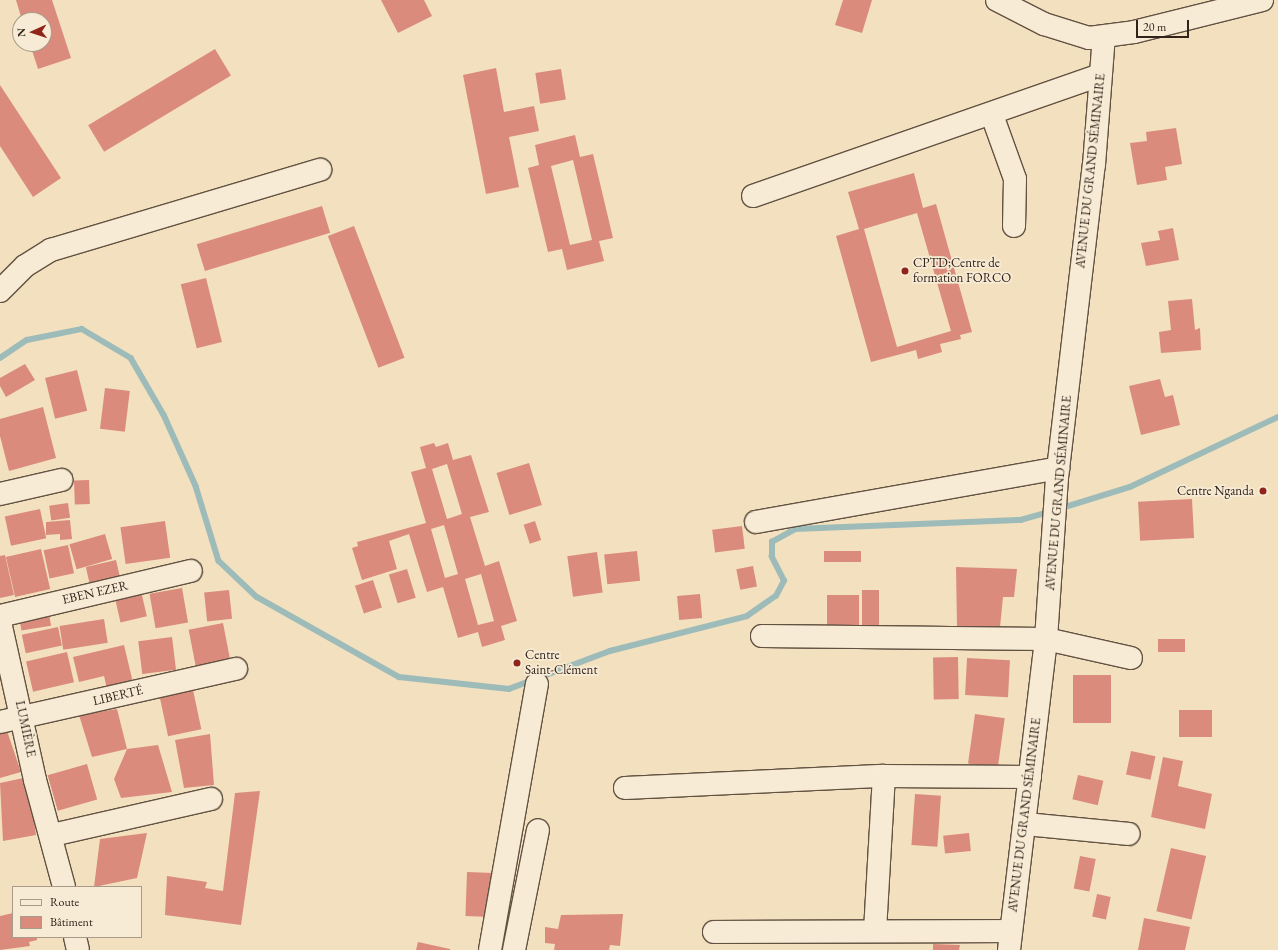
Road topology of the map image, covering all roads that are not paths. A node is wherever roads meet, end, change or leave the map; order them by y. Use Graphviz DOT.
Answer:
graph roads {
  1 [pos="997,0"];
  2 [pos="1262,0"];
  3 [pos="1104,36"];
  4 [pos="1101,75"];
  5 [pos="992,115"];
  6 [pos="320,170"];
  7 [pos="753,196"];
  8 [pos="1014,226"];
  9 [pos="0,290"];
  10 [pos="1058,473"];
  11 [pos="61,480"];
  12 [pos="0,494"];
  13 [pos="756,522"];
  14 [pos="191,571"];
  15 [pos="0,616"];
  16 [pos="0,622"];
  17 [pos="762,636"];
  18 [pos="1046,639"];
  19 [pos="1131,658"];
  20 [pos="236,669"];
  21 [pos="537,684"];
  22 [pos="23,717"];
  23 [pos="0,722"];
  24 [pos="884,776"];
  25 [pos="1030,777"];
  26 [pos="625,788"];
  27 [pos="211,799"];
  28 [pos="1026,824"];
  29 [pos="538,830"];
  30 [pos="1129,834"];
  31 [pos="52,835"];
  32 [pos="64,886"];
  33 [pos="876,931"];
  34 [pos="714,932"];
  35 [pos="75,938"];
  36 [pos="1010,941"];
  37 [pos="78,950"];
  38 [pos="490,950"];
  39 [pos="514,950"];
  1 -- 3 [label="street"];
  2 -- 3 [label="street"];
  3 -- 4 [label="street, AVENUE DU GRAND SÉMINAIRE"];
  4 -- 5 [label="street"];
  4 -- 10 [label="street, AVENUE DU GRAND SÉMINAIRE"];
  5 -- 7 [label="street"];
  5 -- 8 [label="street"];
  6 -- 9 [label="street"];
  10 -- 13 [label="street"];
  10 -- 18 [label="street, AVENUE DU GRAND SÉMINAIRE"];
  11 -- 12 [label="street"];
  14 -- 15 [label="street, EBEN EZER"];
  16 -- 22 [label="street, LUMIÈRE"];
  17 -- 18 [label="street"];
  18 -- 19 [label="street"];
  18 -- 25 [label="street, AVENUE DU GRAND SÉMINAIRE"];
  20 -- 22 [label="street, LIBERTÉ"];
  21 -- 38 [label="street"];
  22 -- 23 [label="street, LIBERTÉ"];
  22 -- 31 [label="street, LUMIÈRE"];
  24 -- 25 [label="street"];
  24 -- 26 [label="street"];
  24 -- 33 [label="street"];
  25 -- 28 [label="street, AVENUE DU GRAND SÉMINAIRE"];
  27 -- 31 [label="street"];
  28 -- 30 [label="street"];
  28 -- 36 [label="street, AVENUE DU GRAND SÉMINAIRE"];
  29 -- 39 [label="street"];
  31 -- 32 [label="street, LUMIÈRE"];
  33 -- 34 [label="street"];
  33 -- 36 [label="street"];
  35 -- 37 [label="street"];
}
